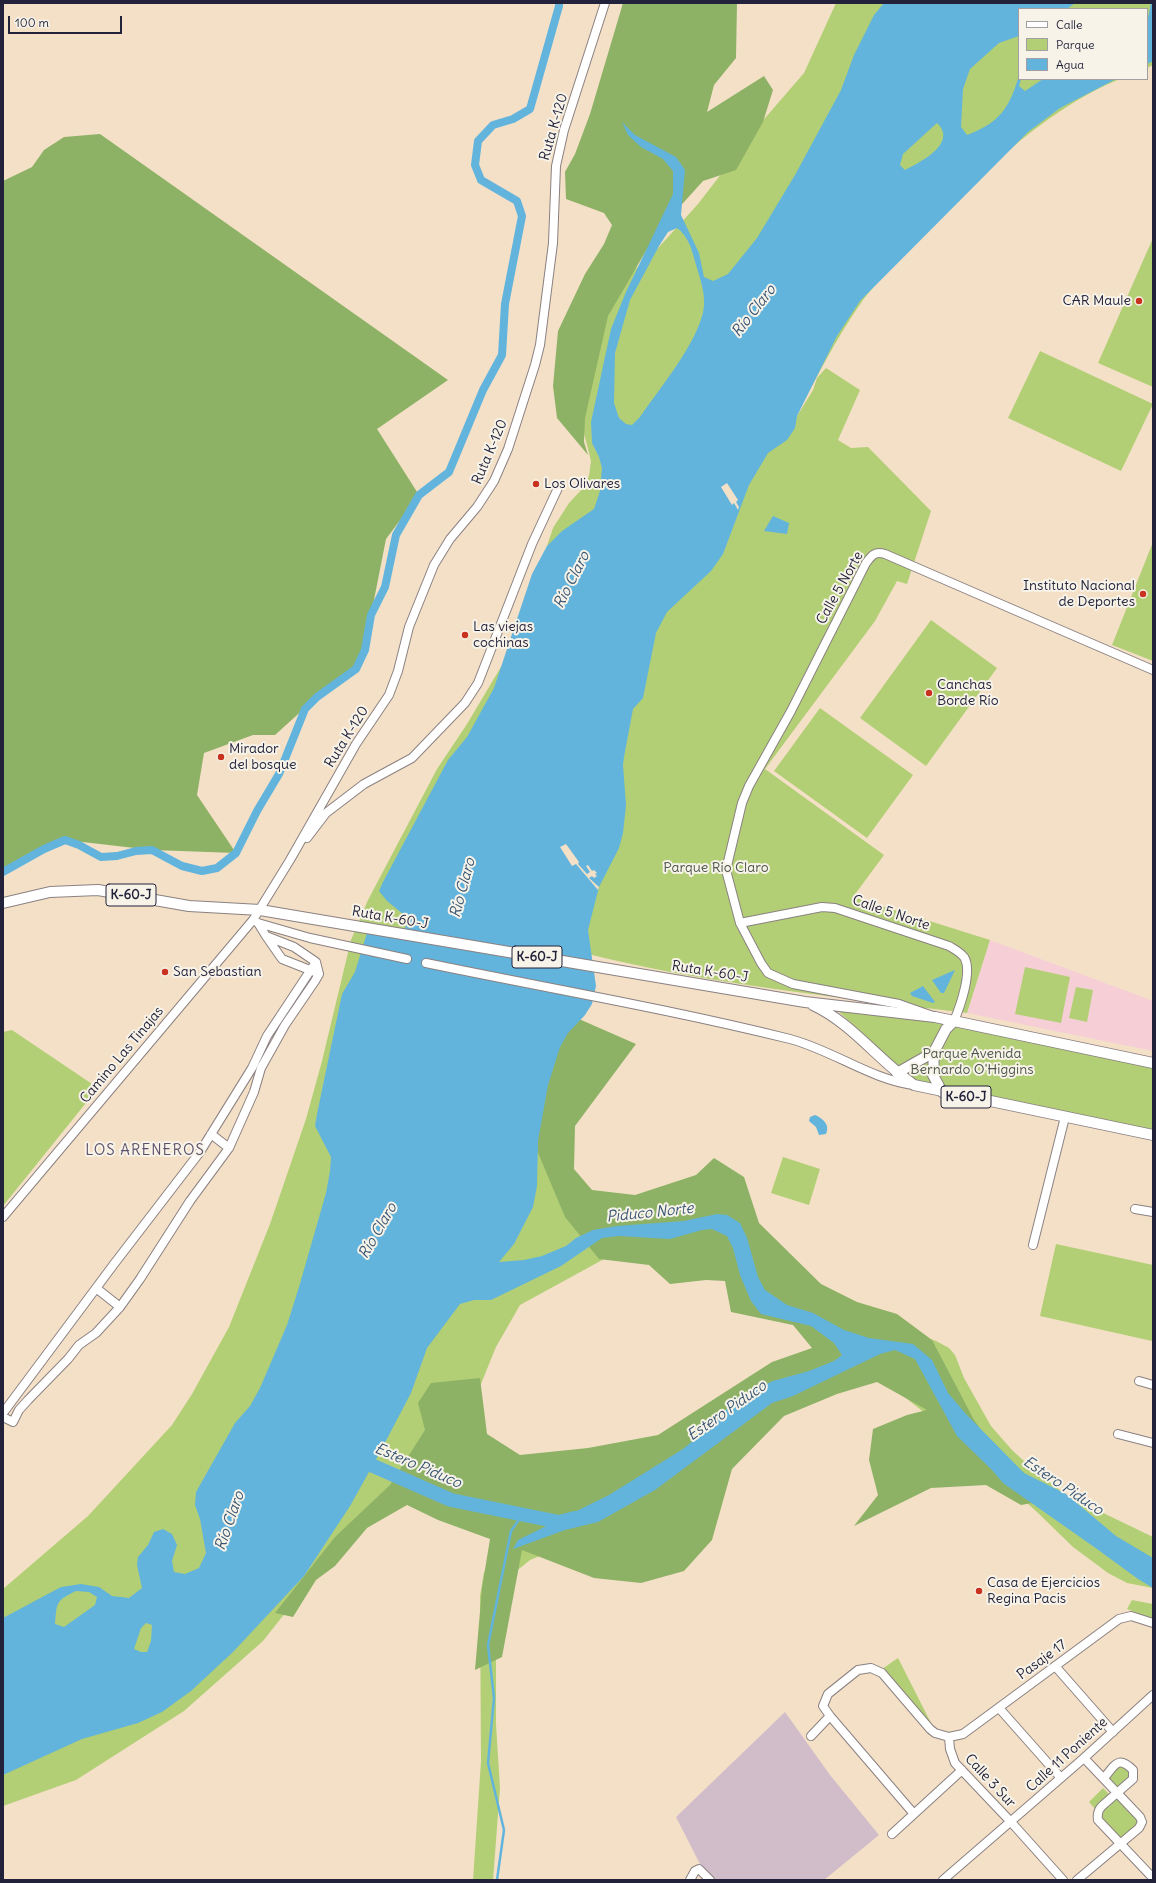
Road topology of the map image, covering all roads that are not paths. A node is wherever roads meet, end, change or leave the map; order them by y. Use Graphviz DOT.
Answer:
graph roads {
  1 [pos="605,3"];
  2 [pos="558,488"];
  3 [pos="1153,670"];
  4 [pos="290,860"];
  5 [pos="3,903"];
  6 [pos="260,910"];
  7 [pos="256,922"];
  8 [pos="740,922"];
  9 [pos="266,936"];
  10 [pos="406,959"];
  11 [pos="316,962"];
  12 [pos="426,963"];
  13 [pos="310,970"];
  14 [pos="319,974"];
  15 [pos="800,1001"];
  16 [pos="935,1017"];
  17 [pos="954,1021"];
  18 [pos="934,1052"];
  19 [pos="1153,1063"];
  20 [pos="897,1073"];
  21 [pos="882,1077"];
  22 [pos="914,1085"];
  23 [pos="942,1092"];
  24 [pos="1065,1117"];
  25 [pos="212,1134"];
  26 [pos="1153,1135"];
  27 [pos="229,1148"];
  28 [pos="1135,1209"];
  29 [pos="1153,1212"];
  30 [pos="3,1217"];
  31 [pos="1033,1245"];
  32 [pos="96,1288"];
  33 [pos="120,1307"];
  34 [pos="1139,1381"];
  35 [pos="1153,1385"];
  36 [pos="3,1413"];
  37 [pos="3,1417"];
  38 [pos="1118,1434"];
  39 [pos="1153,1443"];
  40 [pos="1153,1623"];
  41 [pos="1055,1666"];
  42 [pos="1153,1695"];
  43 [pos="999,1708"];
  44 [pos="830,1716"];
  45 [pos="1113,1732"];
  46 [pos="811,1736"];
  47 [pos="949,1737"];
  48 [pos="1084,1758"];
  49 [pos="962,1770"];
  50 [pos="1061,1778"];
  51 [pos="1104,1778"];
  52 [pos="1118,1794"];
  53 [pos="914,1814"];
  54 [pos="1011,1822"];
  55 [pos="892,1834"];
  56 [pos="1121,1842"];
  57 [pos="1153,1878"];
  58 [pos="1059,1879"];
  59 [pos="690,1880"];
  60 [pos="710,1880"];
  61 [pos="943,1880"];
  62 [pos="1077,1880"];
  1 -- 4 [label="street, Ruta K-120"];
  2 -- 4 [label="street"];
  3 -- 8 [label="street, Calle 5 Norte"];
  4 -- 6 [label="street, Ruta K-120"];
  5 -- 6 [label="main road, Ruta K-60-J / K-60-J"];
  6 -- 7 [label="street, Camino Las Tinajas"];
  6 -- 15 [label="main road, Ruta K-60-J / K-60-J"];
  7 -- 9 [label="street"];
  7 -- 10 [label="street"];
  7 -- 30 [label="street, Camino Las Tinajas"];
  8 -- 16 [label="street"];
  8 -- 17 [label="street, Calle 5 Norte"];
  9 -- 11 [label="street"];
  9 -- 13 [label="street"];
  11 -- 13 [label="street"];
  11 -- 14 [label="street"];
  12 -- 21 [label="street"];
  13 -- 14 [label="street"];
  13 -- 25 [label="street"];
  14 -- 27 [label="street"];
  15 -- 16 [label="main road, K-60-J"];
  15 -- 20 [label="main road, K-60-J"];
  16 -- 17 [label="main road, K-60-J"];
  17 -- 18 [label="main road"];
  17 -- 19 [label="main road, K-60-J"];
  18 -- 20 [label="main road"];
  18 -- 23 [label="main road"];
  20 -- 21 [label="street"];
  20 -- 22 [label="main road, K-60-J"];
  21 -- 22 [label="street"];
  22 -- 23 [label="main road, K-60-J"];
  23 -- 24 [label="main road, K-60-J"];
  24 -- 26 [label="main road, K-60-J"];
  24 -- 31 [label="street"];
  25 -- 27 [label="street"];
  25 -- 32 [label="street"];
  27 -- 33 [label="street"];
  28 -- 29 [label="street"];
  32 -- 33 [label="street"];
  32 -- 36 [label="street"];
  33 -- 37 [label="street"];
  34 -- 35 [label="street"];
  38 -- 39 [label="street"];
  40 -- 41 [label="street, Pasaje 17"];
  41 -- 43 [label="street, Pasaje 17"];
  41 -- 45 [label="street"];
  42 -- 45 [label="street, Calle 11 Poniente"];
  43 -- 47 [label="street, Pasaje 17"];
  43 -- 50 [label="street"];
  44 -- 46 [label="street"];
  44 -- 47 [label="street"];
  44 -- 53 [label="street"];
  45 -- 48 [label="street, Calle 11 Poniente"];
  47 -- 49 [label="street, Calle 3 Sur"];
  48 -- 50 [label="street, Calle 11 Poniente"];
  48 -- 51 [label="street"];
  49 -- 53 [label="street"];
  49 -- 54 [label="street, Calle 3 Sur"];
  50 -- 54 [label="street, Calle 11 Poniente"];
  51 -- 52 [label="street"];
  51 -- 52 [label="street"];
  52 -- 56 [label="street"];
  52 -- 56 [label="street"];
  53 -- 55 [label="street"];
  54 -- 58 [label="street, Calle 3 Sur"];
  54 -- 61 [label="street, Calle 11 Poniente"];
  56 -- 57 [label="street"];
  56 -- 62 [label="street"];
  59 -- 60 [label="street"];
}
